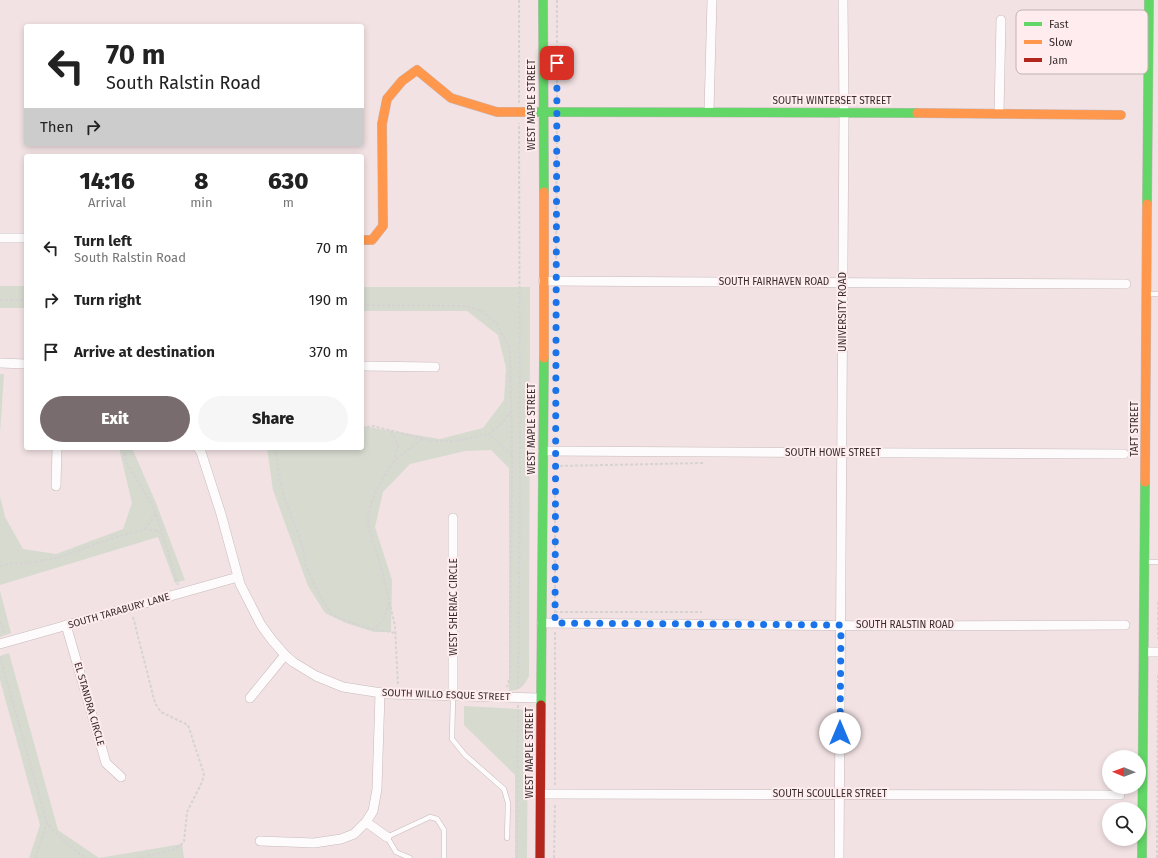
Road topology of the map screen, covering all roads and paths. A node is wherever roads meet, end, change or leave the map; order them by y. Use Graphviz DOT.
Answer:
graph roads {
  1 [pos="519,0"];
  2 [pos="543,0"];
  3 [pos="557,0"];
  4 [pos="712,0"];
  5 [pos="843,0"];
  6 [pos="1149,0"];
  7 [pos="1000,20"];
  8 [pos="519,111"];
  9 [pos="542,111"];
  10 [pos="557,111"];
  11 [pos="709,111"];
  12 [pos="844,112"];
  13 [pos="999,113"];
  14 [pos="1121,115"];
  15 [pos="0,238"];
  16 [pos="24,238"];
  17 [pos="364,240"];
  18 [pos="543,281"];
  19 [pos="556,281"];
  20 [pos="843,283"];
  21 [pos="1126,284"];
  22 [pos="1147,294"];
  23 [pos="1158,294"];
  24 [pos="0,300"];
  25 [pos="24,300"];
  26 [pos="364,305"];
  27 [pos="0,363"];
  28 [pos="24,364"];
  29 [pos="364,366"];
  30 [pos="435,367"];
  31 [pos="511,411"];
  32 [pos="364,428"];
  33 [pos="391,431"];
  34 [pos="489,434"];
  35 [pos="424,438"];
  36 [pos="57,450"];
  37 [pos="124,450"];
  38 [pos="200,450"];
  39 [pos="276,450"];
  40 [pos="543,451"];
  41 [pos="555,451"];
  42 [pos="842,453"];
  43 [pos="1124,454"];
  44 [pos="512,455"];
  45 [pos="394,461"];
  46 [pos="704,463"];
  47 [pos="56,486"];
  48 [pos="555,489"];
  49 [pos="156,513"];
  50 [pos="453,518"];
  51 [pos="145,529"];
  52 [pos="163,536"];
  53 [pos="1145,562"];
  54 [pos="1158,562"];
  55 [pos="0,566"];
  56 [pos="238,576"];
  57 [pos="179,586"];
  58 [pos="389,602"];
  59 [pos="1158,602"];
  60 [pos="555,612"];
  61 [pos="702,612"];
  62 [pos="133,617"];
  63 [pos="0,621"];
  64 [pos="541,623"];
  65 [pos="555,623"];
  66 [pos="66,625"];
  67 [pos="841,625"];
  68 [pos="1125,625"];
  69 [pos="373,629"];
  70 [pos="4,632"];
  71 [pos="396,633"];
  72 [pos="1158,639"];
  73 [pos="0,644"];
  74 [pos="1144,652"];
  75 [pos="1158,652"];
  76 [pos="284,655"];
  77 [pos="0,657"];
  78 [pos="1158,673"];
  79 [pos="398,687"];
  80 [pos="507,687"];
  81 [pos="380,693"];
  82 [pos="453,696"];
  83 [pos="250,698"];
  84 [pos="518,698"];
  85 [pos="541,698"];
  86 [pos="121,777"];
  87 [pos="540,794"];
  88 [pos="555,794"];
  89 [pos="840,794"];
  90 [pos="1120,796"];
  91 [pos="366,822"];
  92 [pos="46,823"];
  93 [pos="387,837"];
  94 [pos="507,838"];
  95 [pos="260,841"];
  96 [pos="35,858"];
  97 [pos="86,858"];
  98 [pos="138,858"];
  99 [pos="410,858"];
  100 [pos="444,858"];
  101 [pos="517,858"];
  102 [pos="540,858"];
  103 [pos="554,858"];
  104 [pos="839,858"];
  105 [pos="1142,858"];
  106 [pos="1157,858"];
  1 -- 8 [label="path"];
  2 -- 9 [label="street, WEST MAPLE STREET"];
  3 -- 10 [label="path"];
  4 -- 11 [label="street"];
  5 -- 12 [label="street, UNIVERSITY ROAD"];
  6 -- 22 [label="street, TAFT STREET"];
  7 -- 13 [label="street"];
  8 -- 9 [label="street, SOUTH WINTERSET STREET"];
  8 -- 17 [label="street, SOUTH WINTERSET STREET"];
  8 -- 84 [label="path"];
  9 -- 10 [label="street, SOUTH WINTERSET STREET"];
  9 -- 18 [label="street, WEST MAPLE STREET"];
  10 -- 11 [label="street, SOUTH WINTERSET STREET"];
  10 -- 19 [label="path"];
  11 -- 12 [label="street, SOUTH WINTERSET STREET"];
  12 -- 13 [label="street, SOUTH WINTERSET STREET"];
  12 -- 20 [label="street, UNIVERSITY ROAD"];
  13 -- 14 [label="street, SOUTH WINTERSET STREET"];
  15 -- 16 [label="street"];
  18 -- 19 [label="street, SOUTH FAIRHAVEN ROAD"];
  18 -- 40 [label="street, WEST MAPLE STREET"];
  19 -- 20 [label="street, SOUTH FAIRHAVEN ROAD"];
  20 -- 21 [label="street, SOUTH FAIRHAVEN ROAD"];
  20 -- 42 [label="street, UNIVERSITY ROAD"];
  22 -- 23 [label="lane"];
  22 -- 53 [label="street, TAFT STREET"];
  24 -- 25 [label="path"];
  26 -- 31 [label="path"];
  27 -- 28 [label="street"];
  29 -- 30 [label="street"];
  31 -- 34 [label="path"];
  31 -- 44 [label="path"];
  32 -- 33 [label="path"];
  33 -- 35 [label="path"];
  33 -- 45 [label="path"];
  34 -- 35 [label="path"];
  34 -- 44 [label="path"];
  35 -- 45 [label="path"];
  36 -- 47 [label="street"];
  37 -- 49 [label="path"];
  38 -- 56 [label="street, SOUTH WILLO ESQUE STREET"];
  39 -- 69 [label="path"];
  40 -- 41 [label="street, SOUTH HOWE STREET"];
  40 -- 64 [label="street, WEST MAPLE STREET"];
  41 -- 42 [label="street, SOUTH HOWE STREET"];
  41 -- 46 [label="path"];
  42 -- 43 [label="street, SOUTH HOWE STREET"];
  42 -- 67 [label="street, UNIVERSITY ROAD"];
  44 -- 80 [label="path"];
  45 -- 58 [label="path"];
  48 -- 60 [label="path"];
  49 -- 51 [label="path"];
  49 -- 52 [label="path"];
  50 -- 82 [label="street, WEST SHERIAC CIRCLE"];
  51 -- 52 [label="path"];
  51 -- 55 [label="path"];
  52 -- 57 [label="path"];
  53 -- 54 [label="lane"];
  53 -- 74 [label="street, TAFT STREET"];
  56 -- 66 [label="street, SOUTH TARABURY LANE"];
  56 -- 76 [label="street, SOUTH WILLO ESQUE STREET"];
  58 -- 69 [label="path"];
  58 -- 71 [label="path"];
  59 -- 72 [label="path"];
  60 -- 61 [label="path"];
  60 -- 65 [label="path"];
  62 -- 98 [label="path"];
  63 -- 70 [label="path"];
  64 -- 65 [label="street, SOUTH RALSTIN ROAD"];
  64 -- 85 [label="street, WEST MAPLE STREET"];
  65 -- 67 [label="street, SOUTH RALSTIN ROAD"];
  65 -- 88 [label="path"];
  66 -- 73 [label="street, SOUTH TARABURY LANE"];
  66 -- 86 [label="street, EL STANDRA CIRCLE"];
  67 -- 68 [label="street, SOUTH RALSTIN ROAD"];
  67 -- 89 [label="street, UNIVERSITY ROAD"];
  69 -- 71 [label="path"];
  71 -- 79 [label="path"];
  74 -- 75 [label="street"];
  74 -- 105 [label="street, TAFT STREET"];
  76 -- 81 [label="street, SOUTH WILLO ESQUE STREET"];
  76 -- 83 [label="street"];
  77 -- 92 [label="path"];
  78 -- 106 [label="path"];
  81 -- 82 [label="street, SOUTH WILLO ESQUE STREET"];
  81 -- 91 [label="street"];
  82 -- 84 [label="street, SOUTH WILLO ESQUE STREET"];
  82 -- 94 [label="lane"];
  84 -- 85 [label="street, SOUTH WILLO ESQUE STREET"];
  84 -- 101 [label="path"];
  85 -- 87 [label="street, WEST MAPLE STREET"];
  87 -- 88 [label="street, SOUTH SCOULLER STREET"];
  87 -- 102 [label="street, WEST MAPLE STREET"];
  88 -- 89 [label="street, SOUTH SCOULLER STREET"];
  88 -- 103 [label="path"];
  89 -- 90 [label="street, SOUTH SCOULLER STREET"];
  89 -- 104 [label="street, UNIVERSITY ROAD"];
  91 -- 93 [label="street"];
  91 -- 95 [label="street"];
  92 -- 96 [label="path"];
  92 -- 97 [label="path"];
  93 -- 99 [label="lane"];
  93 -- 100 [label="lane"];
}
